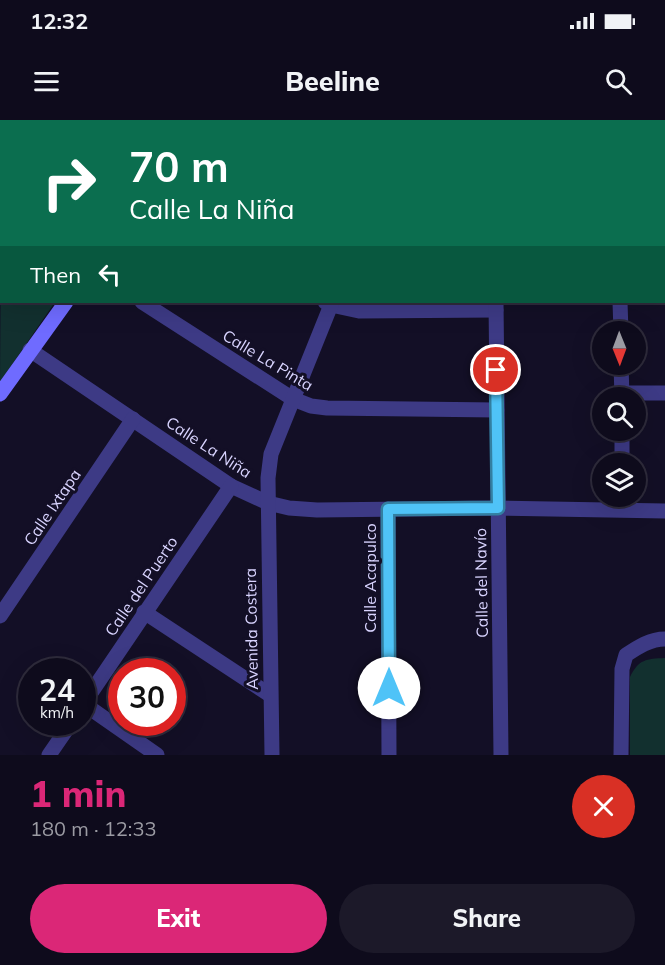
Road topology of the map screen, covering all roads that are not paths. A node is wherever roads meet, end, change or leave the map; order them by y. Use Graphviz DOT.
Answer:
graph roads {
  1 [pos="65,303"];
  2 [pos="144,303"];
  3 [pos="328,303"];
  4 [pos="620,303"];
  5 [pos="496,306"];
  6 [pos="621,321"];
  7 [pos="30,350"];
  8 [pos="665,393"];
  9 [pos="0,394"];
  10 [pos="646,394"];
  11 [pos="293,399"];
  12 [pos="497,410"];
  13 [pos="134,419"];
  14 [pos="231,486"];
  15 [pos="268,503"];
  16 [pos="498,508"];
  17 [pos="388,509"];
  18 [pos="665,511"];
  19 [pos="144,612"];
  20 [pos="0,616"];
  21 [pos="665,639"];
  22 [pos="96,685"];
  23 [pos="270,695"];
  24 [pos="96,714"];
  25 [pos="62,736"];
  26 [pos="49,755"];
  27 [pos="157,755"];
  28 [pos="272,755"];
  29 [pos="389,755"];
  30 [pos="501,755"];
  31 [pos="621,755"];
  1 -- 7 [label="street"];
  2 -- 11 [label="street, Calle La Pinta"];
  3 -- 5 [label="street"];
  3 -- 11 [label="street"];
  4 -- 6 [label="street"];
  5 -- 12 [label="street, Calle del Navío"];
  7 -- 9 [label="street"];
  7 -- 13 [label="street, Calle La Niña"];
  8 -- 10 [label="street"];
  11 -- 12 [label="street, Calle La Pinta"];
  11 -- 15 [label="street"];
  12 -- 16 [label="street, Calle del Navío"];
  13 -- 14 [label="street, Calle La Niña"];
  13 -- 20 [label="street, Calle Ixtapa"];
  14 -- 15 [label="street, Calle La Niña"];
  14 -- 19 [label="street, Calle del Puerto"];
  15 -- 17 [label="street, Calle La Niña"];
  15 -- 23 [label="street, Avenida Costera"];
  16 -- 17 [label="street, Calle La Niña"];
  16 -- 18 [label="street, Calle La Niña"];
  16 -- 30 [label="street, Calle del Navío"];
  17 -- 29 [label="street, Calle Acapulco"];
  19 -- 22 [label="street, Calle del Puerto"];
  19 -- 23 [label="street"];
  21 -- 31 [label="street"];
  23 -- 28 [label="street, Avenida Costera"];
  24 -- 27 [label="street"];
  25 -- 26 [label="street"];
}
